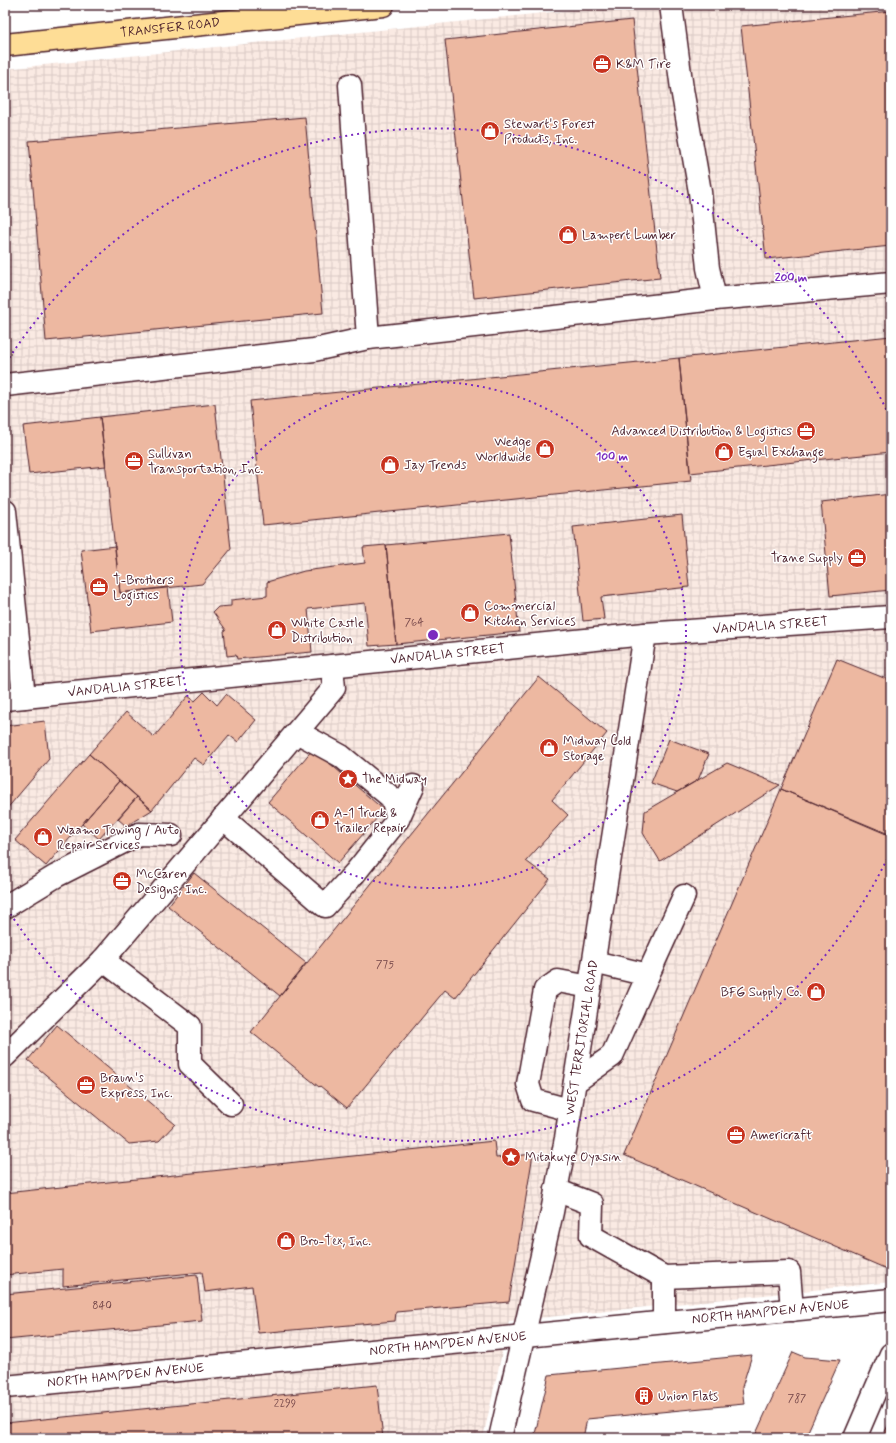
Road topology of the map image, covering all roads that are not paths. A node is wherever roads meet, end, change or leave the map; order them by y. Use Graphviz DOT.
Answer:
graph roads {
  1 [pos="383,5"];
  2 [pos="671,5"];
  3 [pos="5,44"];
  4 [pos="350,85"];
  5 [pos="891,283"];
  6 [pos="715,299"];
  7 [pos="368,338"];
  8 [pos="5,384"];
  9 [pos="5,511"];
  10 [pos="891,617"];
  11 [pos="645,634"];
  12 [pos="332,666"];
  13 [pos="14,698"];
  14 [pos="296,732"];
  15 [pos="413,786"];
  16 [pos="223,818"];
  17 [pos="398,819"];
  18 [pos="171,835"];
  19 [pos="684,896"];
  20 [pos="5,907"];
  21 [pos="103,960"];
  22 [pos="594,962"];
  23 [pos="648,975"];
  24 [pos="590,987"];
  25 [pos="5,1056"];
  26 [pos="574,1082"];
  27 [pos="231,1104"];
  28 [pos="570,1110"];
  29 [pos="556,1190"];
  30 [pos="664,1277"];
  31 [pos="891,1300"];
  32 [pos="792,1310"];
  33 [pos="664,1322"];
  34 [pos="523,1336"];
  35 [pos="891,1354"];
  36 [pos="5,1387"];
  37 [pos="500,1438"];
  38 [pos="855,1438"];
  1 -- 3 [label="main road, TRANSFER ROAD"];
  2 -- 6 [label="street"];
  4 -- 7 [label="street"];
  5 -- 6 [label="street"];
  6 -- 7 [label="street"];
  7 -- 8 [label="street"];
  9 -- 13 [label="street"];
  10 -- 11 [label="street, VANDALIA STREET"];
  11 -- 12 [label="street, VANDALIA STREET"];
  11 -- 22 [label="street, WEST TERRITORIAL ROAD"];
  12 -- 13 [label="street, VANDALIA STREET"];
  12 -- 14 [label="street"];
  14 -- 16 [label="street"];
  14 -- 17 [label="street"];
  15 -- 17 [label="street"];
  16 -- 17 [label="street"];
  16 -- 21 [label="street"];
  18 -- 20 [label="street"];
  19 -- 23 [label="street"];
  21 -- 25 [label="street"];
  21 -- 27 [label="street"];
  22 -- 23 [label="street"];
  22 -- 24 [label="street, WEST TERRITORIAL ROAD"];
  23 -- 26 [label="street"];
  24 -- 26 [label="street, WEST TERRITORIAL ROAD"];
  24 -- 28 [label="street"];
  26 -- 28 [label="street, WEST TERRITORIAL ROAD"];
  28 -- 29 [label="street, WEST TERRITORIAL ROAD"];
  29 -- 30 [label="street"];
  29 -- 34 [label="street, WEST TERRITORIAL ROAD"];
  30 -- 32 [label="street"];
  30 -- 33 [label="street"];
  31 -- 32 [label="street, NORTH HAMPDEN AVENUE"];
  32 -- 33 [label="street, NORTH HAMPDEN AVENUE"];
  33 -- 34 [label="street, NORTH HAMPDEN AVENUE"];
  34 -- 36 [label="street, NORTH HAMPDEN AVENUE"];
  34 -- 37 [label="street, WEST TERRITORIAL ROAD"];
  35 -- 38 [label="street"];
}
